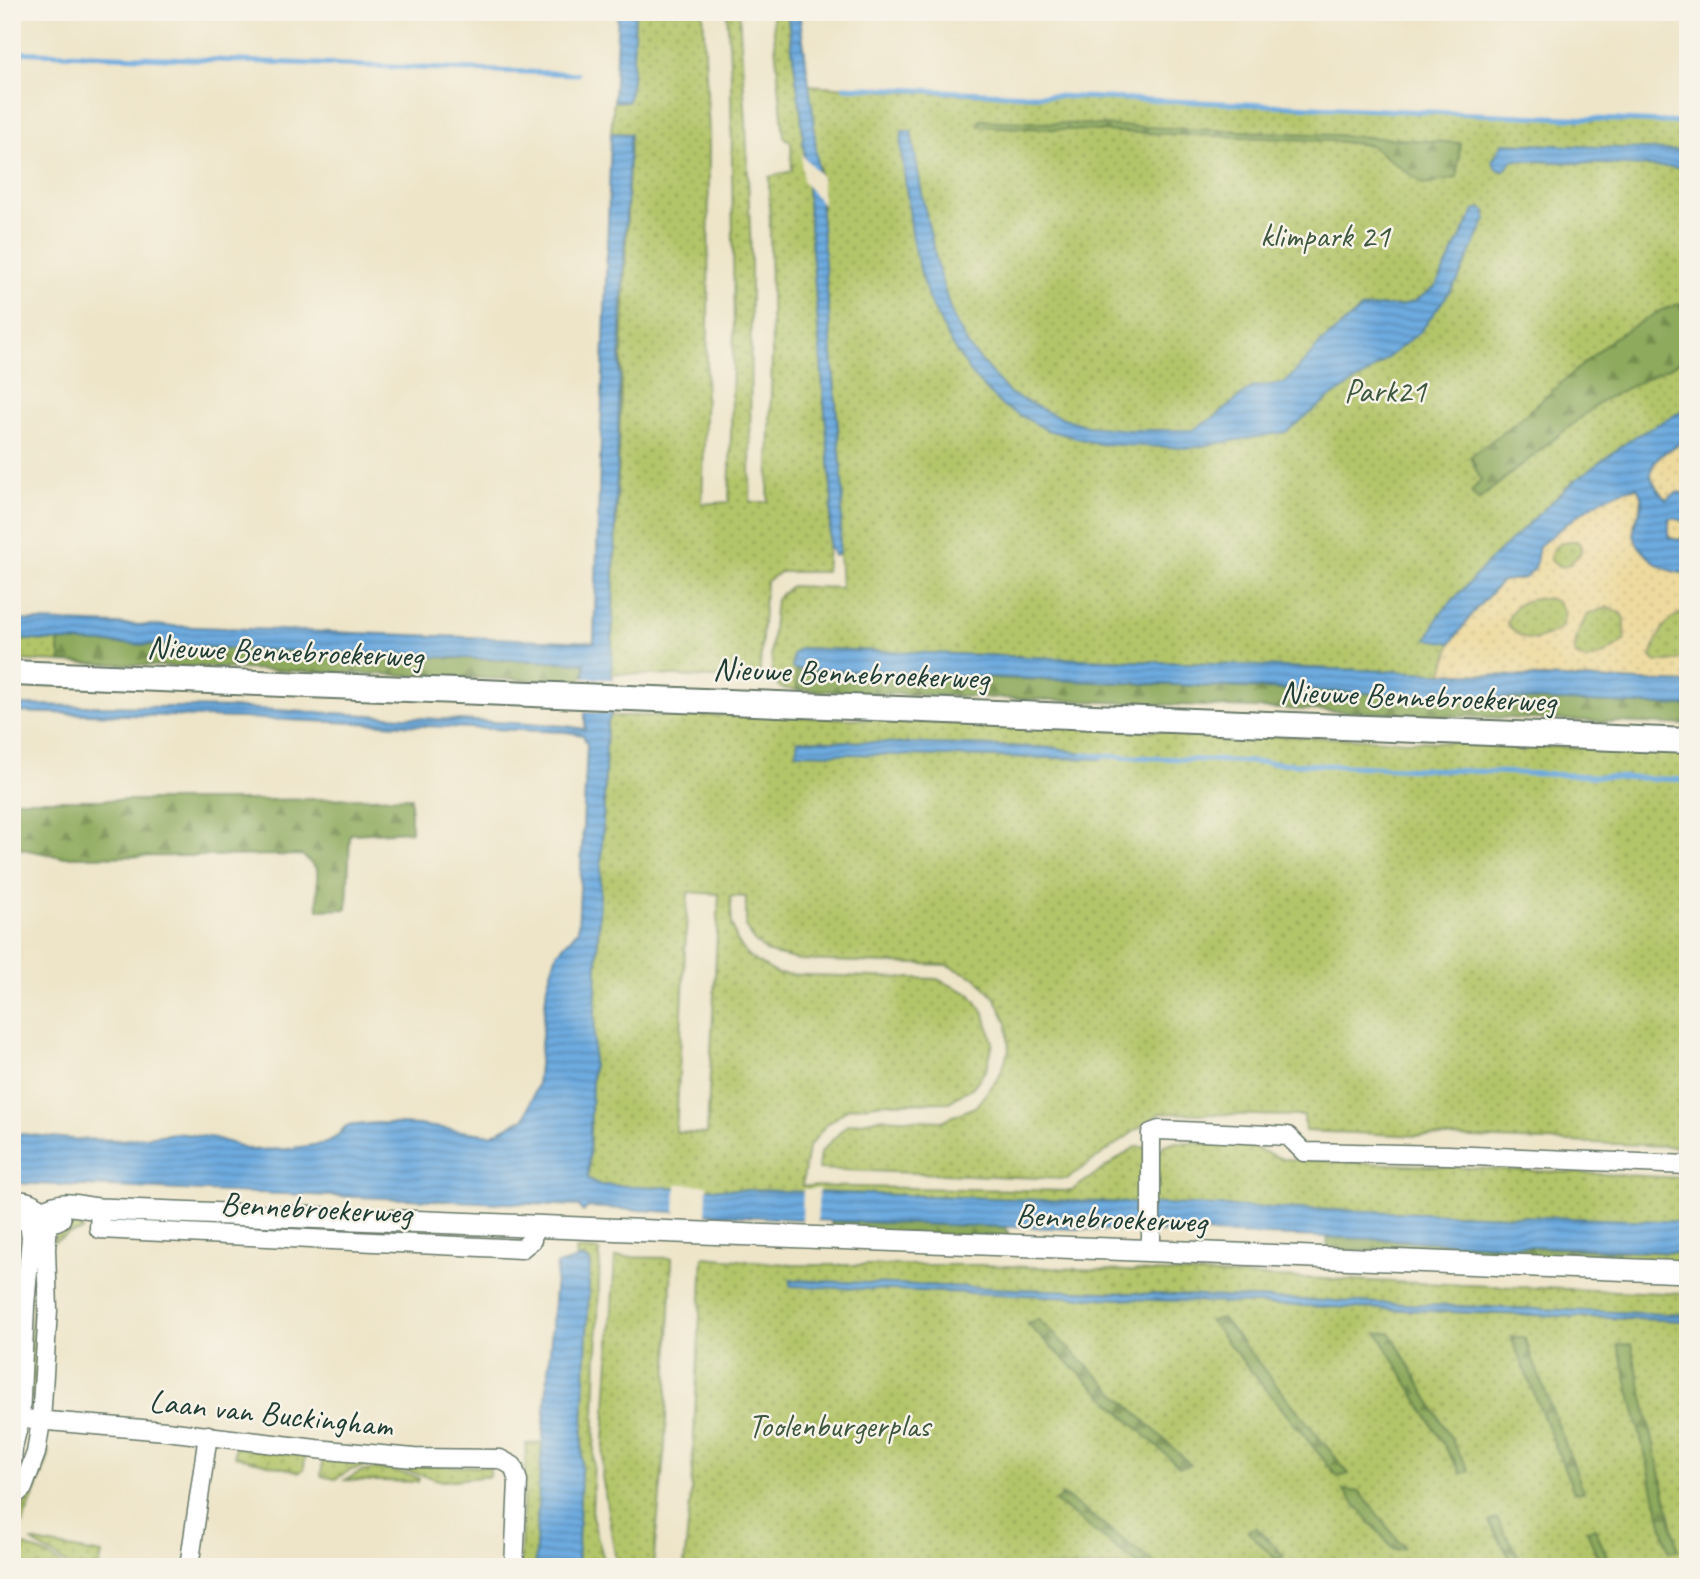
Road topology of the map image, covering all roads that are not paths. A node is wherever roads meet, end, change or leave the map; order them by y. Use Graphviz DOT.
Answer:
graph roads {
  1 [pos="12,673"];
  2 [pos="1688,741"];
  3 [pos="1688,1165"];
  4 [pos="12,1205"];
  5 [pos="39,1220"];
  6 [pos="1150,1245"];
  7 [pos="1688,1272"];
  8 [pos="16,1418"];
  9 [pos="41,1421"];
  10 [pos="208,1435"];
  11 [pos="12,1464"];
  12 [pos="13,1497"];
  13 [pos="190,1567"];
  14 [pos="514,1567"];
  1 -- 2 [label="main road, Nieuwe Bennebroekerweg"];
  3 -- 6 [label="street"];
  4 -- 5 [label="street"];
  5 -- 6 [label="street, Bennebroekerweg"];
  5 -- 8 [label="street"];
  5 -- 9 [label="street"];
  6 -- 7 [label="street, Bennebroekerweg"];
  8 -- 9 [label="street, Laan van Buckingham"];
  8 -- 11 [label="street"];
  9 -- 10 [label="street, Laan van Buckingham"];
  9 -- 12 [label="street"];
  10 -- 13 [label="street"];
  10 -- 14 [label="street, Laan van Buckingham"];
}
